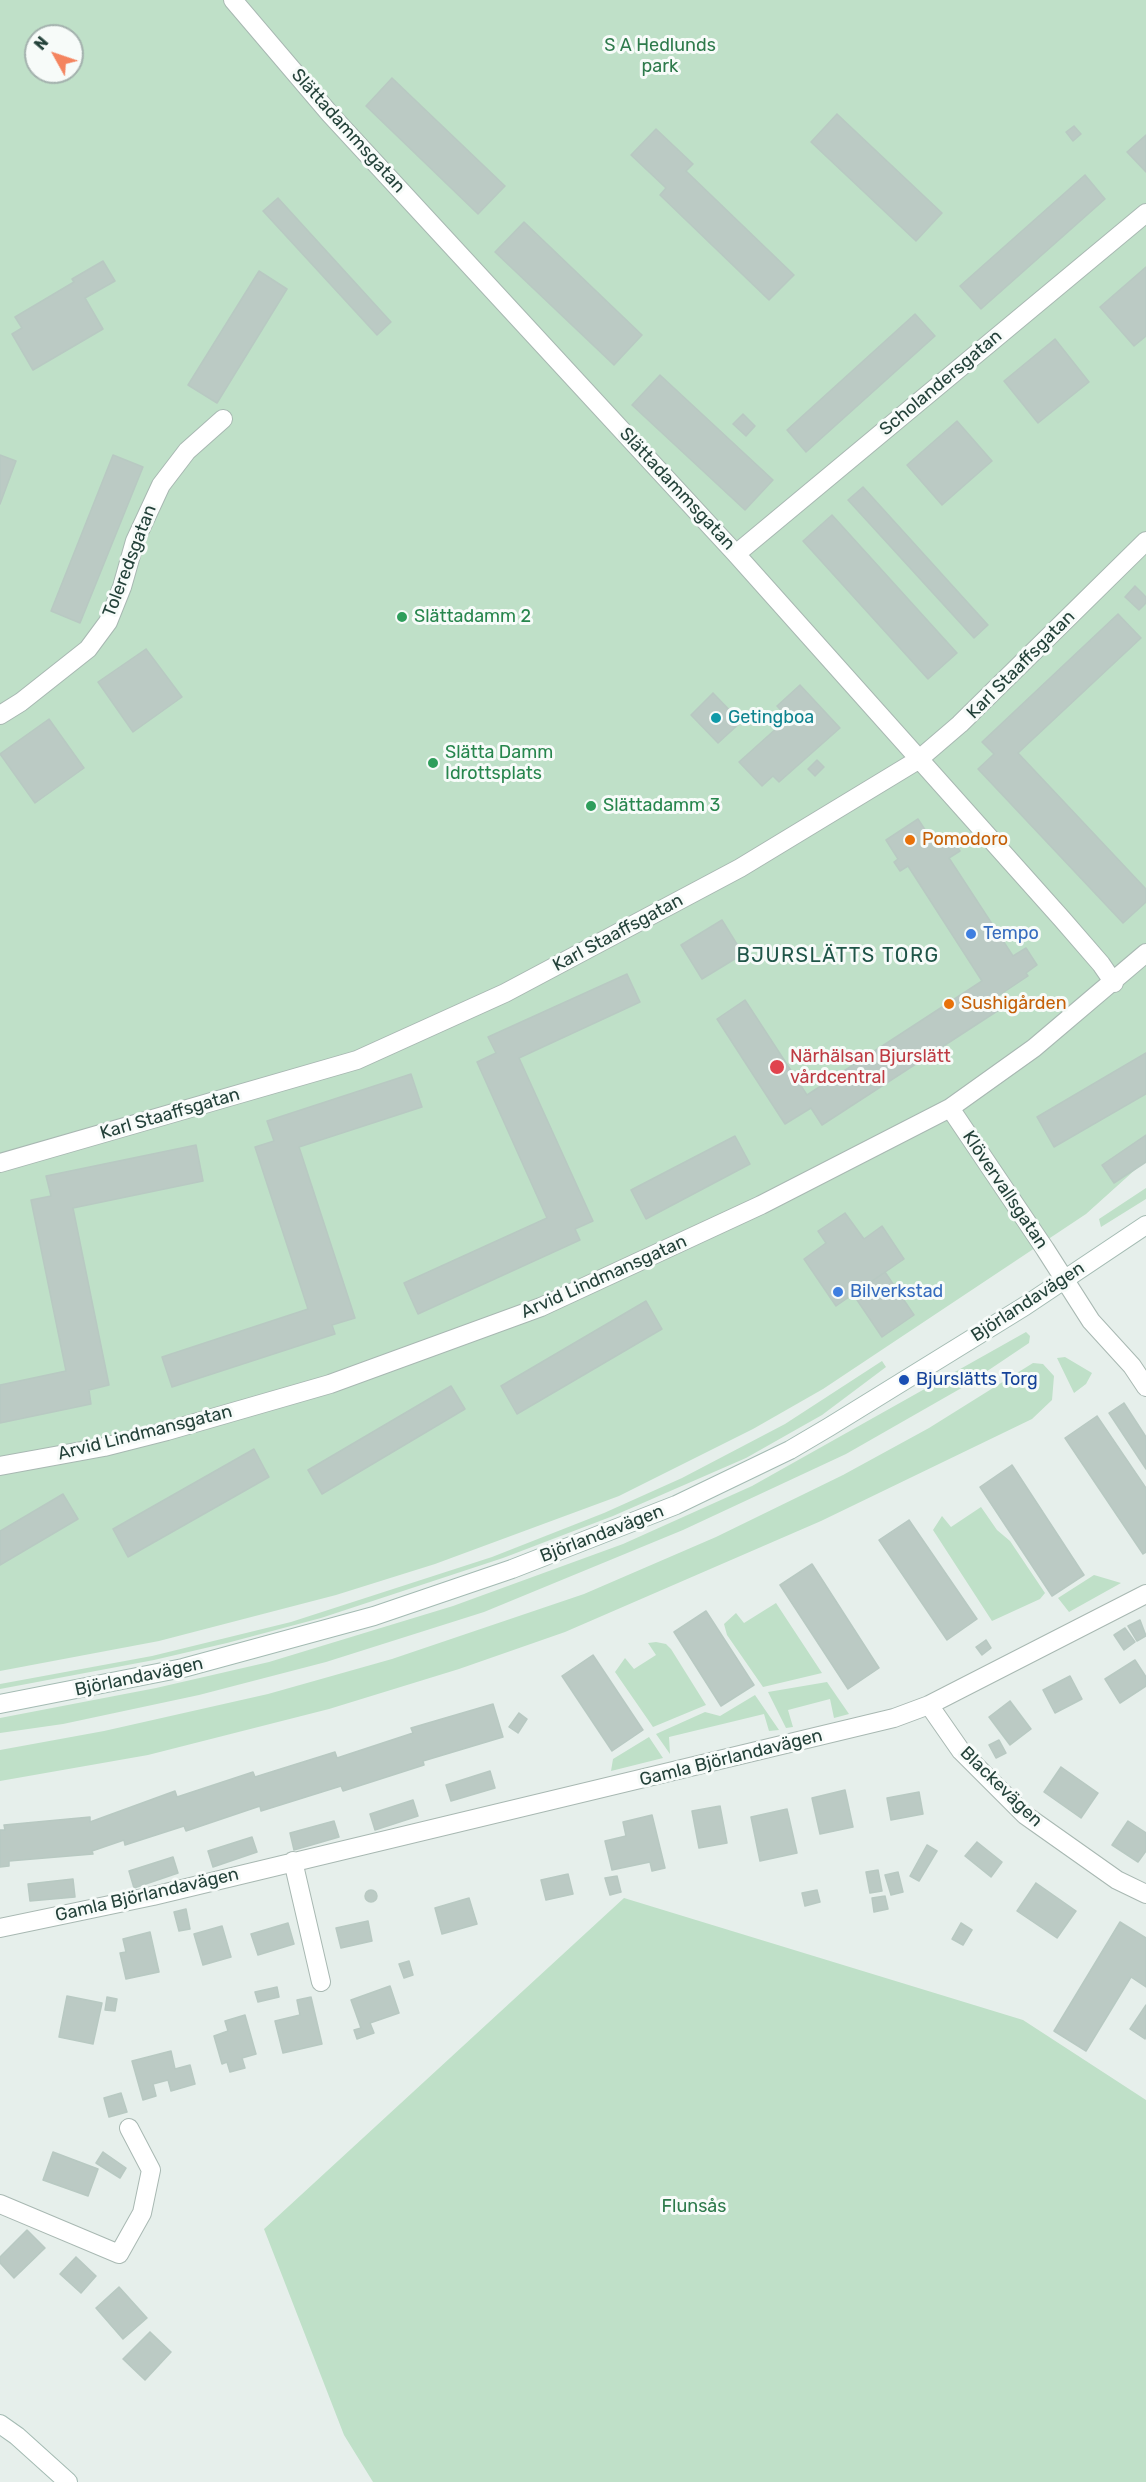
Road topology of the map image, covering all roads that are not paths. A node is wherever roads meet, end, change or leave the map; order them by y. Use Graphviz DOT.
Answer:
graph roads {
  1 [pos="233,0"];
  2 [pos="1146,213"];
  3 [pos="223,419"];
  4 [pos="1146,541"];
  5 [pos="736,554"];
  6 [pos="0,715"];
  7 [pos="918,760"];
  8 [pos="1146,953"];
  9 [pos="1114,983"];
  10 [pos="950,1108"];
  11 [pos="0,1163"];
  12 [pos="1146,1225"];
  13 [pos="1065,1279"];
  14 [pos="1146,1387"];
  15 [pos="0,1466"];
  16 [pos="1146,1594"];
  17 [pos="0,1704"];
  18 [pos="929,1705"];
  19 [pos="293,1861"];
  20 [pos="1146,1894"];
  21 [pos="0,1928"];
  22 [pos="321,1982"];
  23 [pos="129,2128"];
  24 [pos="0,2204"];
  25 [pos="0,2424"];
  26 [pos="68,2482"];
  1 -- 5 [label="street, Slättadammsgatan"];
  2 -- 5 [label="street, Scholandersgatan"];
  3 -- 6 [label="street, Toleredsgatan"];
  4 -- 7 [label="street, Karl Staaffsgatan"];
  5 -- 7 [label="street, Slättadammsgatan"];
  7 -- 9 [label="street, Slättadammsgatan"];
  7 -- 11 [label="street, Karl Staaffsgatan"];
  8 -- 9 [label="street, Arvid Lindmansgatan"];
  9 -- 10 [label="street, Arvid Lindmansgatan"];
  10 -- 13 [label="street, Klövervallsgatan"];
  10 -- 15 [label="street, Arvid Lindmansgatan"];
  12 -- 13 [label="street, Björlandavägen"];
  13 -- 14 [label="street, Klövervallsgatan"];
  13 -- 17 [label="street, Björlandavägen"];
  16 -- 18 [label="street, Gamla Björlandavägen"];
  18 -- 19 [label="street, Gamla Björlandavägen"];
  18 -- 20 [label="street, Blackevägen"];
  19 -- 21 [label="street, Gamla Björlandavägen"];
  19 -- 22 [label="street"];
  23 -- 24 [label="street"];
  25 -- 26 [label="street"];
}
